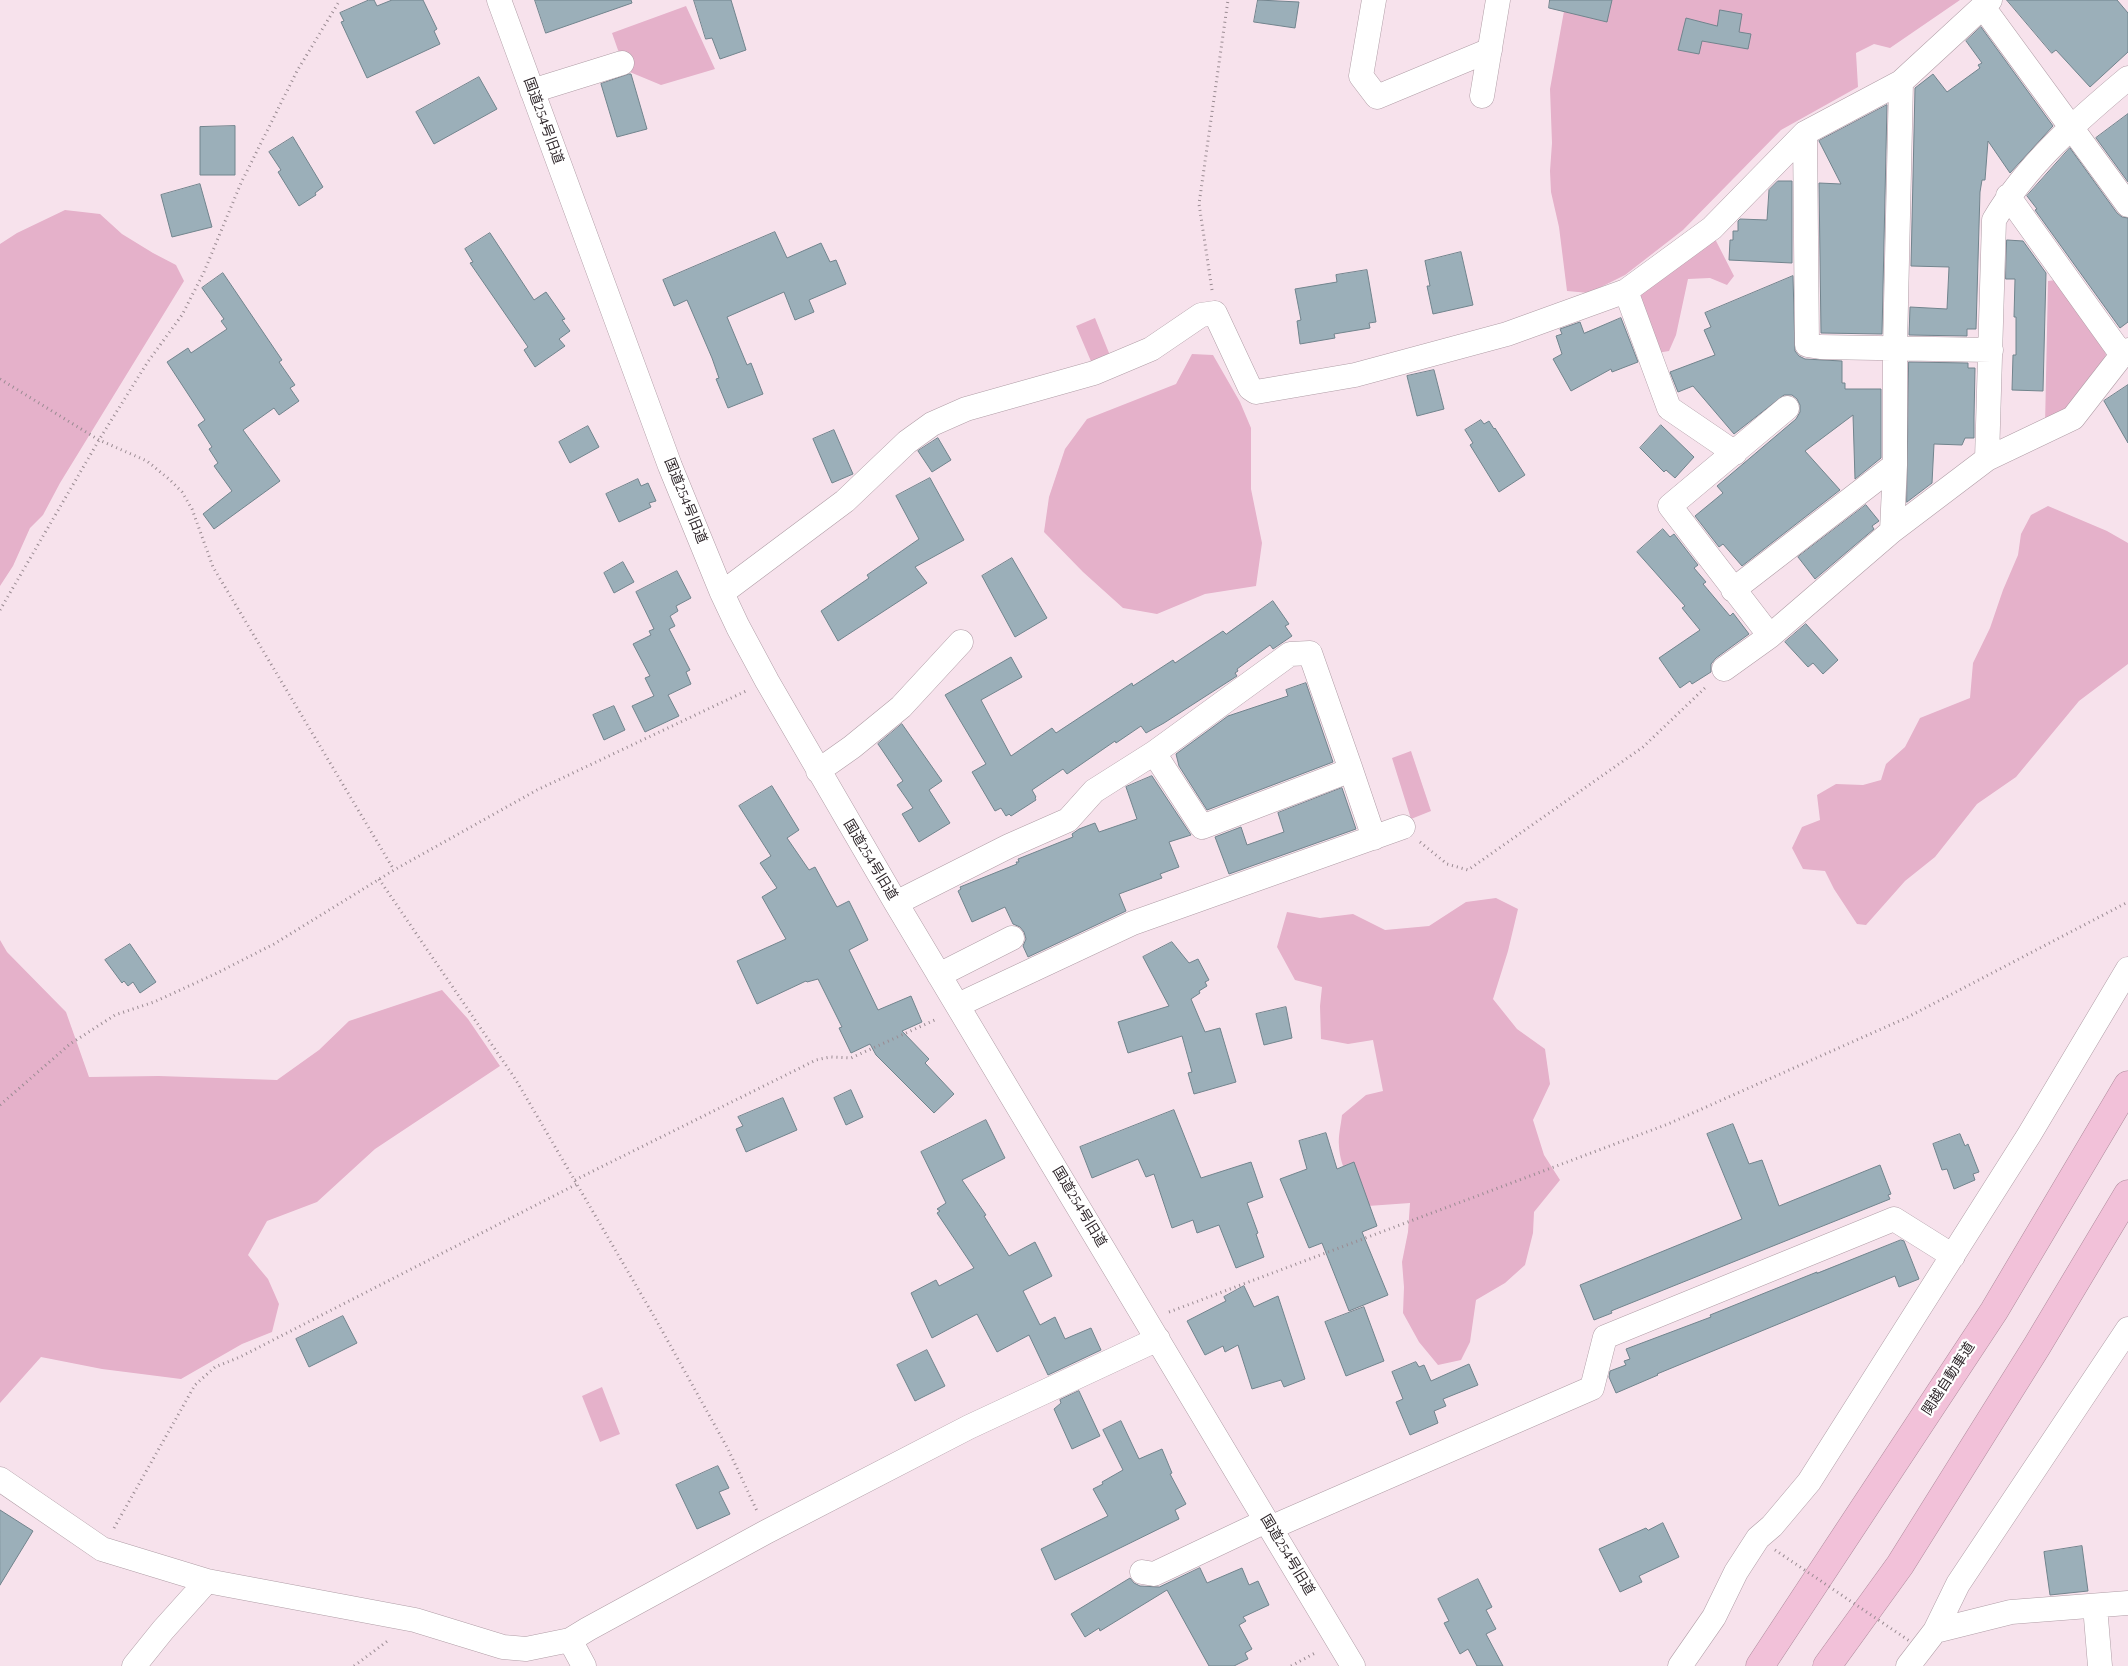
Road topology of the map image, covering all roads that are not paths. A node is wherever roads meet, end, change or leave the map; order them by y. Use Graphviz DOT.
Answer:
graph roads {
  1 [pos="499,0"];
  2 [pos="1374,0"];
  3 [pos="1498,0"];
  4 [pos="1987,4"];
  5 [pos="1490,50"];
  6 [pos="622,63"];
  7 [pos="2128,78"];
  8 [pos="1901,82"];
  9 [pos="532,90"];
  10 [pos="1482,96"];
  11 [pos="2072,127"];
  12 [pos="1805,133"];
  13 [pos="2008,196"];
  14 [pos="2128,205"];
  15 [pos="1626,291"];
  16 [pos="1895,348"];
  17 [pos="1991,350"];
  18 [pos="2125,353"];
  19 [pos="1787,408"];
  20 [pos="1735,452"];
  21 [pos="1987,459"];
  22 [pos="1895,465"];
  23 [pos="1892,531"];
  24 [pos="1734,590"];
  25 [pos="722,593"];
  26 [pos="1770,636"];
  27 [pos="961,642"];
  28 [pos="1724,669"];
  29 [pos="1154,753"];
  30 [pos="1351,770"];
  31 [pos="818,771"];
  32 [pos="1403,827"];
  33 [pos="1374,838"];
  34 [pos="896,903"];
  35 [pos="1012,938"];
  36 [pos="2128,969"];
  37 [pos="939,975"];
  38 [pos="958,1005"];
  39 [pos="2128,1085"];
  40 [pos="2128,1194"];
  41 [pos="1953,1256"];
  42 [pos="1152,1329"];
  43 [pos="2128,1329"];
  44 [pos="0,1479"];
  45 [pos="1268,1524"];
  46 [pos="1142,1572"];
  47 [pos="207,1581"];
  48 [pos="2128,1603"];
  49 [pos="2095,1606"];
  50 [pos="1935,1631"];
  51 [pos="570,1640"];
  52 [pos="134,1666"];
  53 [pos="584,1666"];
  54 [pos="1353,1666"];
  55 [pos="1680,1666"];
  56 [pos="1760,1666"];
  57 [pos="1827,1666"];
  58 [pos="1908,1666"];
  59 [pos="2100,1666"];
  1 -- 9 [label="street, 国道254号旧道"];
  2 -- 5 [label="street"];
  3 -- 5 [label="street"];
  4 -- 8 [label="street"];
  4 -- 11 [label="street"];
  5 -- 10 [label="street"];
  6 -- 9 [label="street"];
  7 -- 11 [label="street"];
  8 -- 12 [label="street"];
  8 -- 16 [label="street"];
  9 -- 25 [label="street, 国道254号旧道"];
  11 -- 13 [label="street"];
  11 -- 14 [label="street"];
  12 -- 15 [label="street"];
  12 -- 16 [label="street"];
  13 -- 17 [label="street"];
  13 -- 18 [label="street"];
  15 -- 20 [label="street"];
  15 -- 25 [label="street"];
  16 -- 17 [label="street"];
  16 -- 22 [label="street"];
  17 -- 21 [label="street"];
  18 -- 21 [label="street"];
  19 -- 20 [label="street"];
  20 -- 24 [label="street"];
  21 -- 23 [label="street"];
  22 -- 23 [label="street"];
  22 -- 24 [label="street"];
  23 -- 26 [label="street"];
  24 -- 26 [label="street"];
  25 -- 31 [label="street, 国道254号旧道"];
  26 -- 28 [label="street"];
  27 -- 31 [label="street"];
  29 -- 30 [label="street"];
  29 -- 30 [label="street"];
  29 -- 34 [label="street"];
  30 -- 33 [label="street"];
  31 -- 34 [label="street, 国道254号旧道"];
  32 -- 33 [label="street"];
  33 -- 38 [label="street"];
  34 -- 37 [label="street, 国道254号旧道"];
  35 -- 37 [label="street"];
  36 -- 41 [label="street"];
  37 -- 38 [label="street, 国道254号旧道"];
  38 -- 42 [label="street, 国道254号旧道"];
  39 -- 56 [label="highway, 関越自動車道"];
  40 -- 57 [label="highway"];
  41 -- 45 [label="street"];
  41 -- 55 [label="street"];
  42 -- 45 [label="street, 国道254号旧道"];
  42 -- 51 [label="street"];
  43 -- 50 [label="street"];
  44 -- 47 [label="street"];
  45 -- 46 [label="street"];
  45 -- 54 [label="street, 国道254号旧道"];
  47 -- 51 [label="street"];
  47 -- 52 [label="street"];
  48 -- 49 [label="street"];
  49 -- 50 [label="street"];
  49 -- 59 [label="street"];
  50 -- 58 [label="street"];
  51 -- 53 [label="street"];
}
